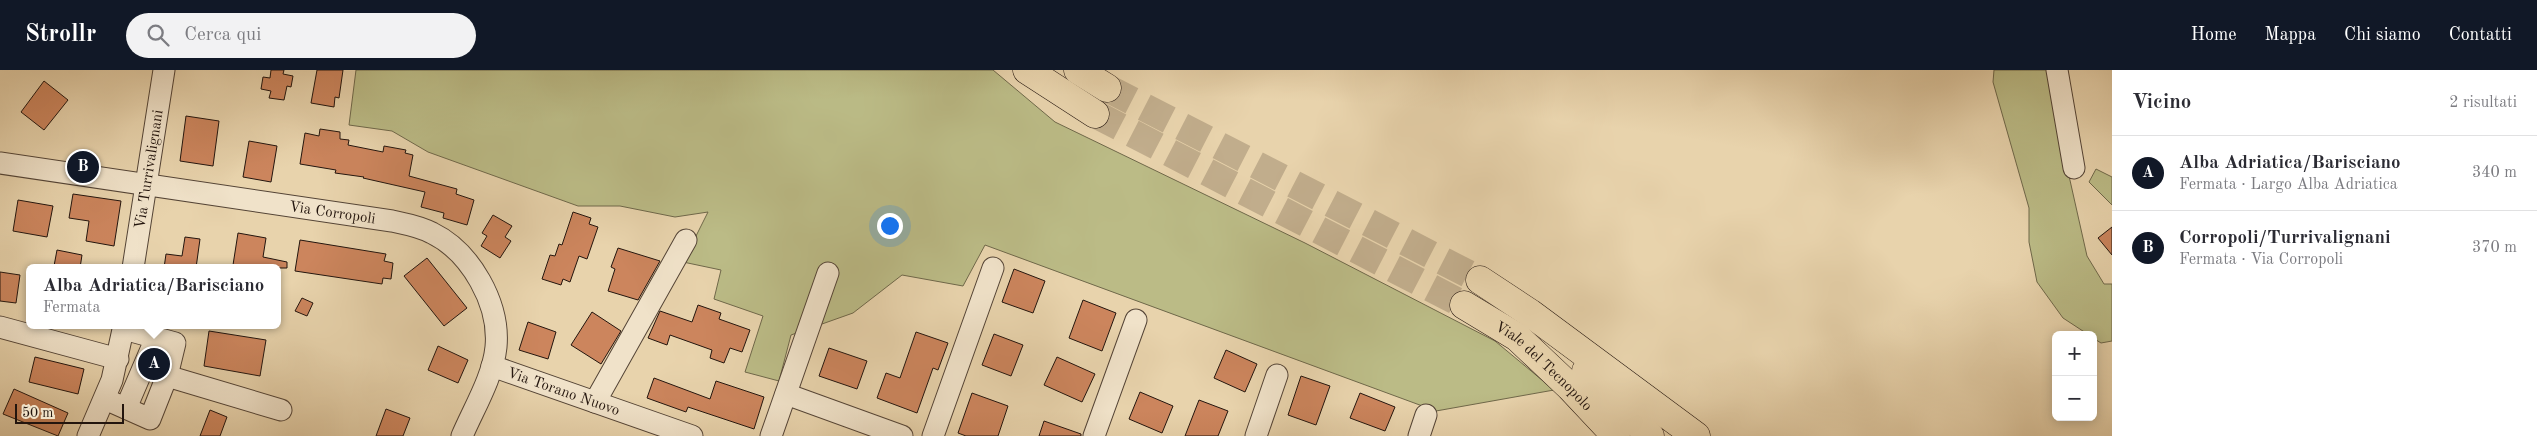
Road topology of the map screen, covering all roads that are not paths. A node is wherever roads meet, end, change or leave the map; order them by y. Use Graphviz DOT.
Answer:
graph roads {
  1 [pos="164,70"];
  2 [pos="1027,70"];
  3 [pos="1078,70"];
  4 [pos="2056,70"];
  5 [pos="1107,88"];
  6 [pos="1095,114"];
  7 [pos="0,163"];
  8 [pos="2074,168"];
  9 [pos="146,183"];
  10 [pos="686,240"];
  11 [pos="134,264"];
  12 [pos="993,268"];
  13 [pos="828,273"];
  14 [pos="1480,280"];
  15 [pos="1464,306"];
  16 [pos="1530,313"];
  17 [pos="1136,320"];
  18 [pos="0,327"];
  19 [pos="124,329"];
  20 [pos="130,329"];
  21 [pos="156,338"];
  22 [pos="118,360"];
  23 [pos="492,366"];
  24 [pos="1277,375"];
  25 [pos="167,376"];
  26 [pos="786,394"];
  27 [pos="105,399"];
  28 [pos="594,402"];
  29 [pos="126,408"];
  30 [pos="281,410"];
  31 [pos="1426,416"];
  32 [pos="88,436"];
  33 [pos="462,436"];
  34 [pos="692,436"];
  35 [pos="771,436"];
  36 [pos="902,436"];
  37 [pos="933,436"];
  38 [pos="1094,436"];
  39 [pos="1256,436"];
  40 [pos="1419,436"];
  41 [pos="1616,436"];
  42 [pos="1650,436"];
  43 [pos="1696,436"];
  1 -- 9 [label="street, Via Turrivalignani"];
  2 -- 6 [label="highway"];
  3 -- 5 [label="highway"];
  4 -- 8 [label="street"];
  7 -- 9 [label="street, Via Corropoli"];
  9 -- 11 [label="street, Via Turrivalignani"];
  9 -- 23 [label="street, Via Corropoli"];
  10 -- 28 [label="street"];
  12 -- 37 [label="street"];
  13 -- 26 [label="street"];
  14 -- 16 [label="highway"];
  15 -- 41 [label="highway, Viale del Tecnopolo"];
  16 -- 42 [label="highway, Viale del Tecnopolo"];
  16 -- 43 [label="highway"];
  17 -- 38 [label="street"];
  18 -- 22 [label="street"];
  19 -- 22 [label="street"];
  20 -- 21 [label="street"];
  21 -- 25 [label="street"];
  21 -- 29 [label="street"];
  22 -- 27 [label="street"];
  23 -- 28 [label="street, Via Torano Nuovo"];
  23 -- 33 [label="street, Via Corropoli"];
  24 -- 39 [label="street"];
  25 -- 29 [label="street"];
  25 -- 30 [label="street"];
  26 -- 35 [label="street"];
  26 -- 36 [label="street"];
  27 -- 29 [label="street"];
  27 -- 32 [label="street"];
  28 -- 34 [label="street, Via Torano Nuovo"];
  31 -- 40 [label="street"];
}
